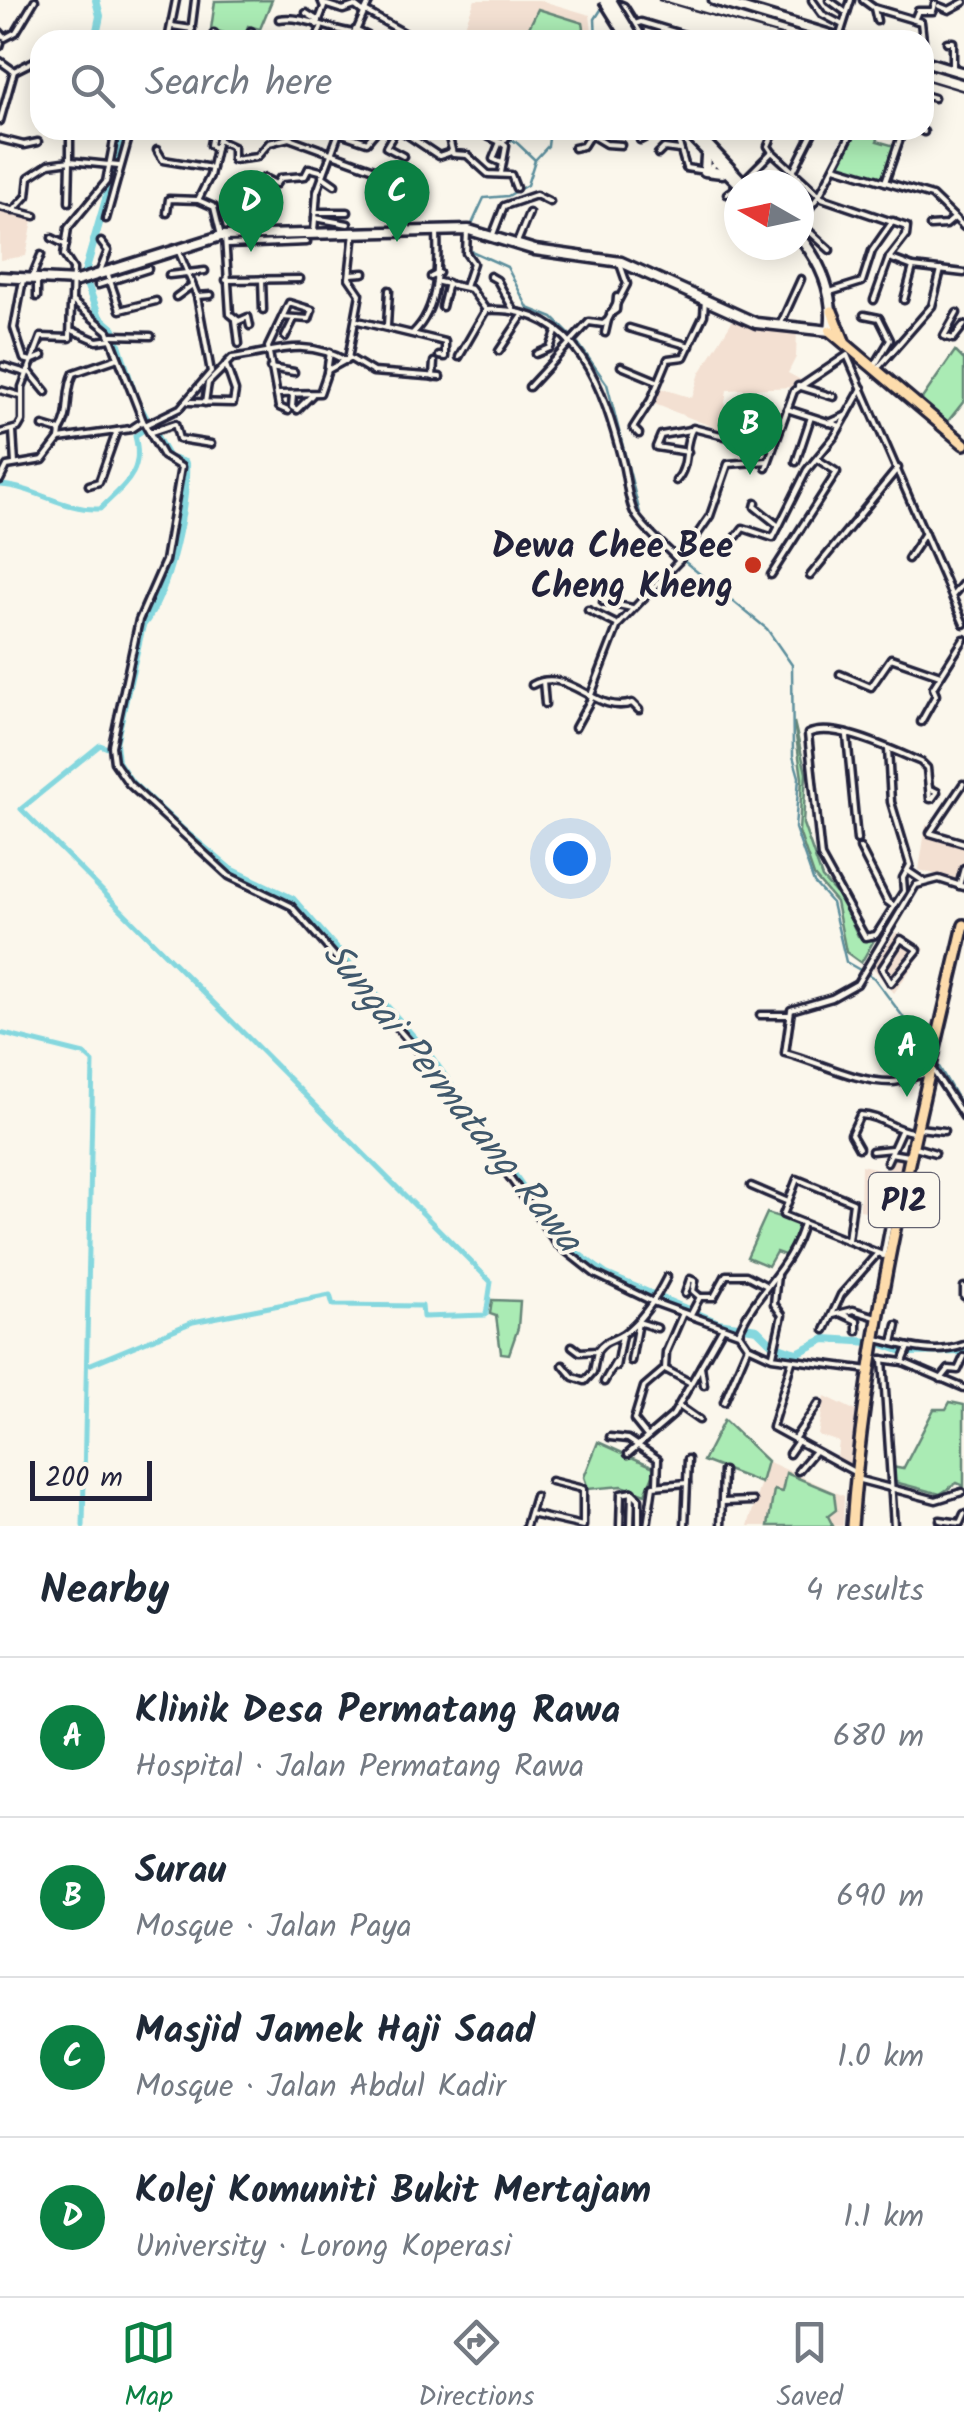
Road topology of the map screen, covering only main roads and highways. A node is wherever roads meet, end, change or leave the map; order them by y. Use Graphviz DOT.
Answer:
graph roads {
  1 [pos="608,0"];
  2 [pos="714,0"];
  3 [pos="626,30"];
  4 [pos="813,30"];
  5 [pos="934,64"];
  6 [pos="964,73"];
  7 [pos="696,140"];
  8 [pos="701,140"];
  9 [pos="709,153"];
  10 [pos="727,170"];
  11 [pos="724,172"];
  12 [pos="724,175"];
  13 [pos="814,257"];
  14 [pos="0,276"];
  15 [pos="832,311"];
  16 [pos="830,331"];
  17 [pos="848,348"];
  18 [pos="964,444"];
  19 [pos="964,925"];
  20 [pos="852,1526"];
  1 -- 3 [label="main road, bridge"];
  2 -- 4 [label="main road"];
  5 -- 6 [label="main road"];
  7 -- 9 [label="main road"];
  8 -- 9 [label="main road"];
  9 -- 10 [label="main road"];
  9 -- 11 [label="main road"];
  9 -- 12 [label="main road"];
  13 -- 15 [label="main road"];
  14 -- 16 [label="main road"];
  15 -- 16 [label="main road"];
  15 -- 17 [label="main road"];
  16 -- 17 [label="main road"];
  17 -- 18 [label="main road"];
  19 -- 20 [label="main road, P12"];
}
